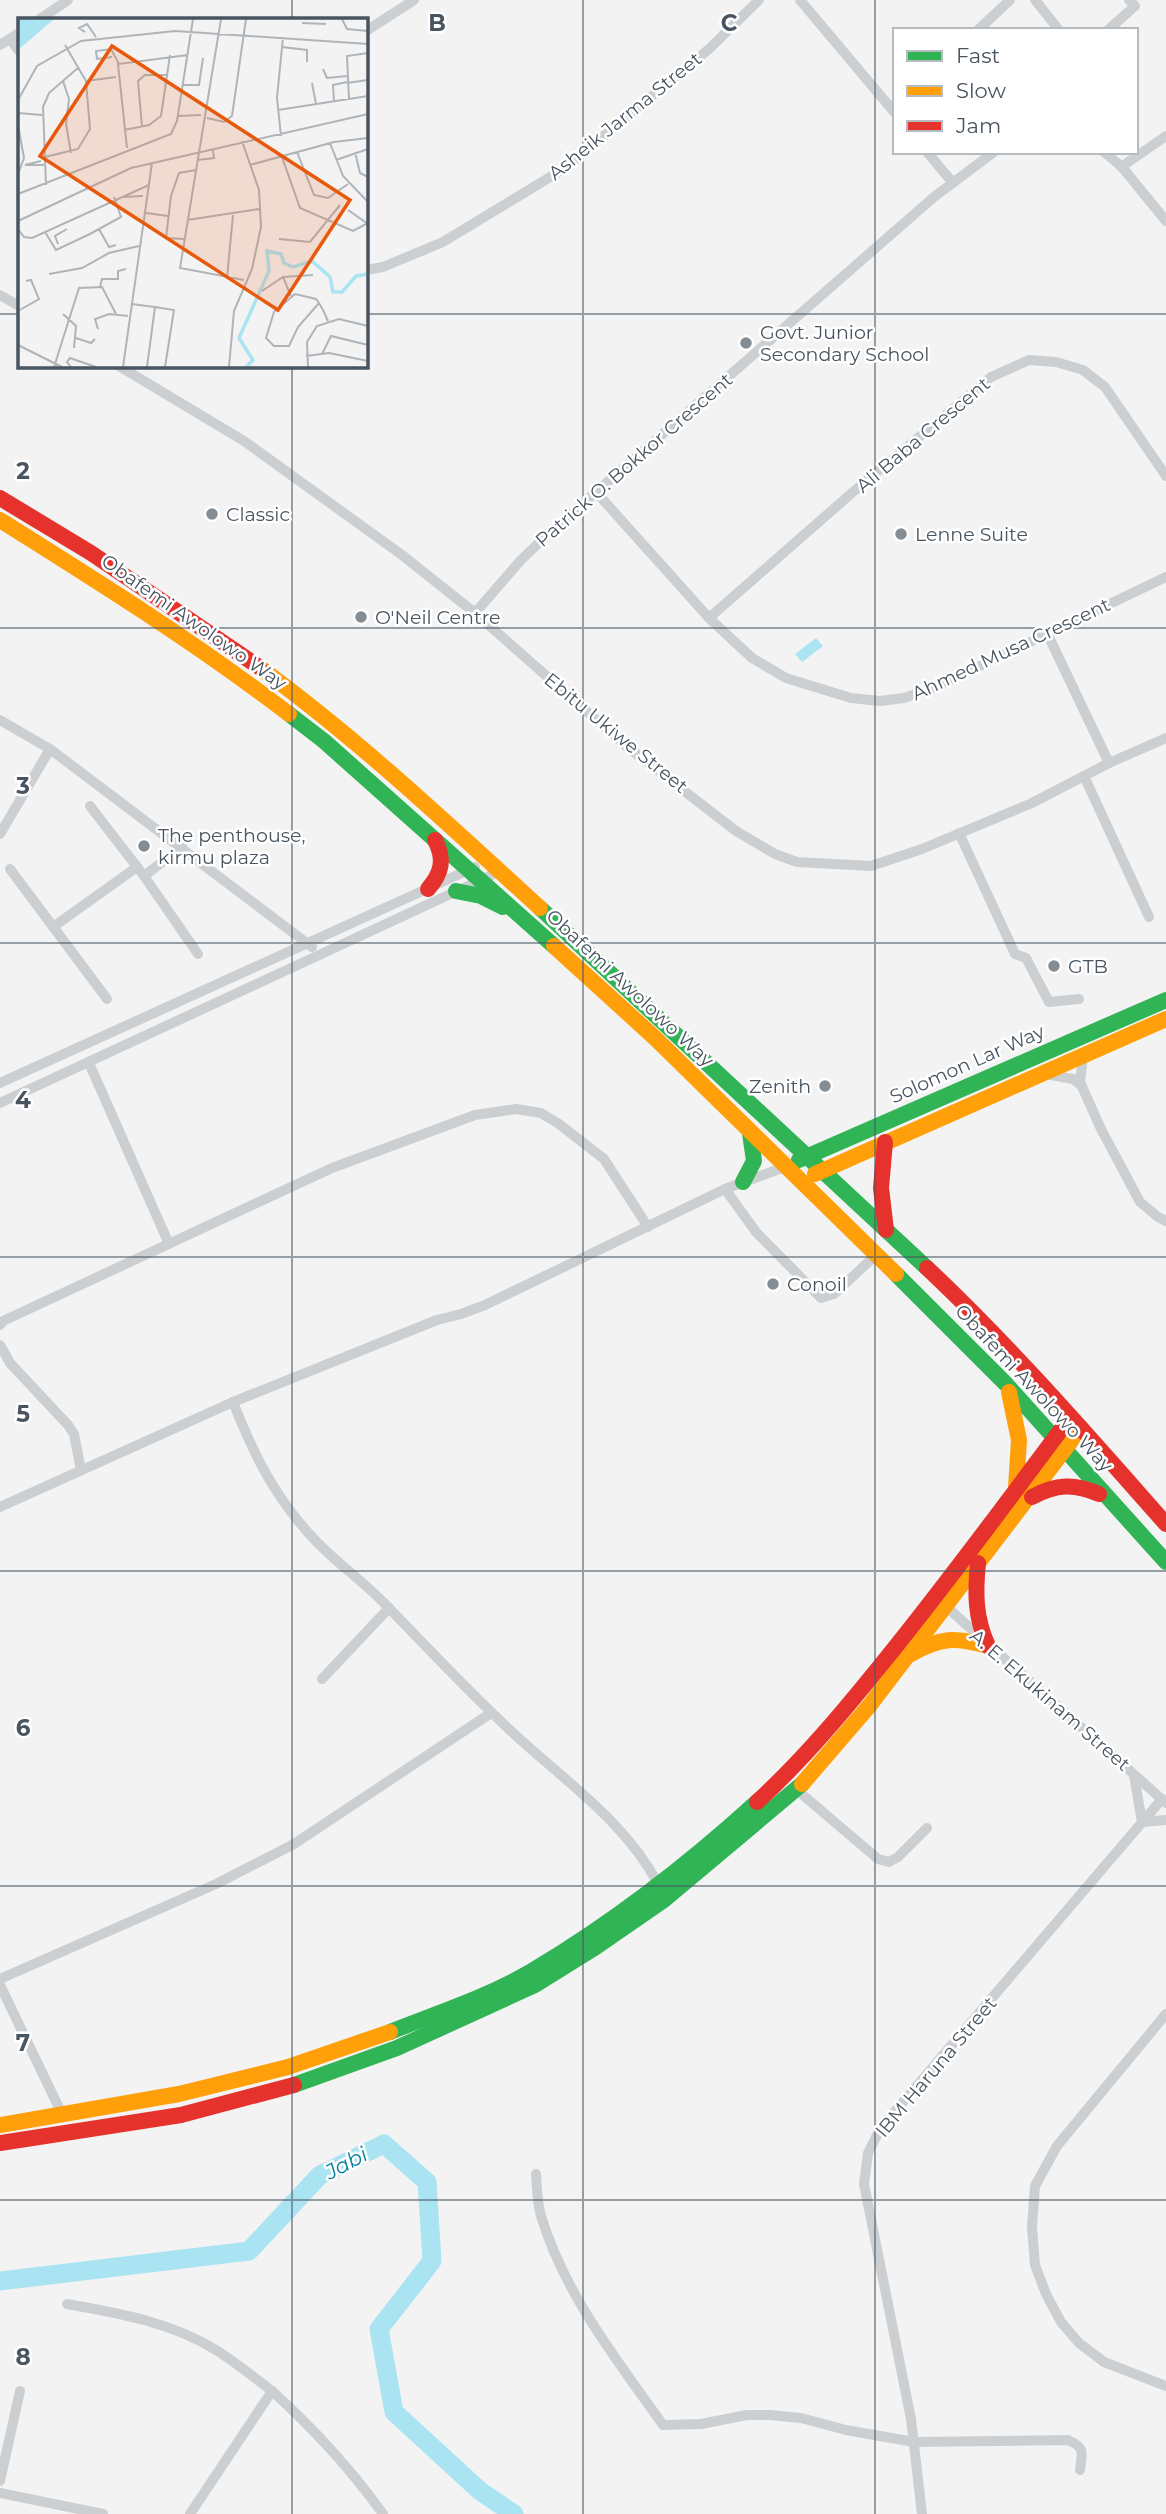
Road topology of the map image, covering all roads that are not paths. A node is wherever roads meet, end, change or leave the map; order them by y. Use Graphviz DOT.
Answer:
graph roads {
  1 [pos="68,0"];
  2 [pos="414,0"];
  3 [pos="759,0"];
  4 [pos="800,0"];
  5 [pos="1010,0"];
  6 [pos="1034,0"];
  7 [pos="1132,3"];
  8 [pos="41,18"];
  9 [pos="980,28"];
  10 [pos="1057,28"];
  11 [pos="1110,28"];
  12 [pos="368,30"];
  13 [pos="893,109"];
  14 [pos="1166,136"];
  15 [pos="929,154"];
  16 [pos="991,154"];
  17 [pos="1106,154"];
  18 [pos="1121,167"];
  19 [pos="953,183"];
  20 [pos="1166,221"];
  21 [pos="368,270"];
  22 [pos="0,295"];
  23 [pos="18,305"];
  24 [pos="122,368"];
  25 [pos="1166,477"];
  26 [pos="596,492"];
  27 [pos="0,498"];
  28 [pos="0,520"];
  29 [pos="1166,577"];
  30 [pos="475,613"];
  31 [pos="709,618"];
  32 [pos="1047,633"];
  33 [pos="0,720"];
  34 [pos="1166,738"];
  35 [pos="50,749"];
  36 [pos="1109,763"];
  37 [pos="1084,776"];
  38 [pos="90,806"];
  39 [pos="0,834"];
  40 [pos="959,834"];
  41 [pos="432,835"];
  42 [pos="182,847"];
  43 [pos="494,866"];
  44 [pos="10,869"];
  45 [pos="141,871"];
  46 [pos="476,875"];
  47 [pos="428,889"];
  48 [pos="456,891"];
  49 [pos="1149,917"];
  50 [pos="531,924"];
  51 [pos="53,927"];
  52 [pos="308,944"];
  53 [pos="320,953"];
  54 [pos="198,954"];
  55 [pos="107,999"];
  56 [pos="1079,999"];
  57 [pos="1166,1000"];
  58 [pos="1166,1019"];
  59 [pos="1083,1057"];
  60 [pos="89,1063"];
  61 [pos="1045,1074"];
  62 [pos="0,1083"];
  63 [pos="1082,1086"];
  64 [pos="0,1103"];
  65 [pos="750,1133"];
  66 [pos="885,1142"];
  67 [pos="807,1156"];
  68 [pos="785,1167"];
  69 [pos="822,1170"];
  70 [pos="743,1182"];
  71 [pos="801,1182"];
  72 [pos="725,1189"];
  73 [pos="1166,1221"];
  74 [pos="648,1227"];
  75 [pos="886,1230"];
  76 [pos="169,1244"];
  77 [pos="877,1254"];
  78 [pos="0,1325"];
  79 [pos="0,1345"];
  80 [pos="1006,1384"];
  81 [pos="233,1402"];
  82 [pos="1075,1423"];
  83 [pos="1060,1443"];
  84 [pos="81,1470"];
  85 [pos="1106,1497"];
  86 [pos="1019,1498"];
  87 [pos="0,1507"];
  88 [pos="1166,1524"];
  89 [pos="978,1562"];
  90 [pos="1166,1562"];
  91 [pos="940,1602"];
  92 [pos="389,1608"];
  93 [pos="988,1646"];
  94 [pos="906,1656"];
  95 [pos="322,1679"];
  96 [pos="491,1713"];
  97 [pos="1134,1774"];
  98 [pos="796,1790"];
  99 [pos="1164,1801"];
  100 [pos="1166,1820"];
  101 [pos="1142,1822"];
  102 [pos="927,1828"];
  103 [pos="658,1884"];
  104 [pos="0,1979"];
  105 [pos="0,1985"];
  106 [pos="501,1993"];
  107 [pos="1166,2014"];
  108 [pos="62,2114"];
  109 [pos="0,2125"];
  110 [pos="0,2143"];
  111 [pos="536,2174"];
  112 [pos="67,2304"];
  113 [pos="1166,2386"];
  114 [pos="20,2391"];
  115 [pos="272,2391"];
  116 [pos="914,2442"];
  117 [pos="1080,2470"];
  118 [pos="0,2481"];
  119 [pos="0,2493"];
  120 [pos="103,2514"];
  121 [pos="190,2514"];
  122 [pos="383,2514"];
  123 [pos="922,2514"];
  1 -- 8 [label="street"];
  2 -- 12 [label="street"];
  3 -- 21 [label="street, Asheik Jarma Street"];
  4 -- 13 [label="street"];
  5 -- 9 [label="street"];
  6 -- 10 [label="street"];
  7 -- 11 [label="street"];
  14 -- 18 [label="street"];
  15 -- 19 [label="street"];
  16 -- 19 [label="street, Patrick O. Bokkor Crescent"];
  17 -- 18 [label="street"];
  18 -- 20 [label="street"];
  19 -- 26 [label="street, Patrick O. Bokkor Crescent"];
  22 -- 23 [label="street"];
  24 -- 30 [label="street, Ebitu Ukiwe Street"];
  25 -- 31 [label="street, Ali Baba Crescent"];
  26 -- 30 [label="street, Patrick O. Bokkor Crescent"];
  26 -- 31 [label="street, Ahmed Musa Crescent"];
  27 -- 43 [label="main road, Obafemi Awolowo Way"];
  28 -- 41 [label="main road, Obafemi Awolowo Way"];
  29 -- 32 [label="street, Ahmed Musa Crescent"];
  30 -- 40 [label="street, Ebitu Ukiwe Street"];
  31 -- 32 [label="street, Ahmed Musa Crescent"];
  32 -- 36 [label="street"];
  33 -- 35 [label="street"];
  34 -- 36 [label="street, Ebitu Ukiwe Street"];
  35 -- 39 [label="street"];
  35 -- 42 [label="street"];
  36 -- 37 [label="street, Ebitu Ukiwe Street"];
  37 -- 40 [label="street, Ebitu Ukiwe Street"];
  37 -- 49 [label="street"];
  38 -- 45 [label="street"];
  40 -- 56 [label="street"];
  41 -- 46 [label="main road, Obafemi Awolowo Way"];
  41 -- 47 [label="main road"];
  42 -- 45 [label="street"];
  42 -- 52 [label="street"];
  43 -- 46 [label="street"];
  43 -- 46 [label="street"];
  43 -- 67 [label="main road, Obafemi Awolowo Way"];
  44 -- 51 [label="street"];
  45 -- 51 [label="street"];
  45 -- 54 [label="street"];
  46 -- 47 [label="street"];
  46 -- 48 [label="street"];
  46 -- 50 [label="main road, Obafemi Awolowo Way"];
  47 -- 52 [label="street"];
  48 -- 50 [label="main road"];
  48 -- 53 [label="street"];
  50 -- 65 [label="main road, Obafemi Awolowo Way"];
  51 -- 55 [label="street"];
  52 -- 53 [label="street"];
  52 -- 62 [label="street"];
  53 -- 60 [label="street"];
  57 -- 67 [label="main road, Solomon Lar Way"];
  58 -- 59 [label="main road, Solomon Lar Way"];
  59 -- 61 [label="main road, Solomon Lar Way"];
  59 -- 63 [label="street"];
  60 -- 64 [label="street"];
  60 -- 76 [label="street"];
  61 -- 63 [label="street"];
  61 -- 66 [label="main road, Solomon Lar Way"];
  63 -- 73 [label="street"];
  65 -- 68 [label="main road, Obafemi Awolowo Way"];
  65 -- 70 [label="main road"];
  66 -- 69 [label="main road, Solomon Lar Way"];
  66 -- 75 [label="main road"];
  67 -- 68 [label="main road, Solomon Lar Way"];
  67 -- 69 [label="main road, Obafemi Awolowo Way"];
  68 -- 70 [label="street"];
  68 -- 71 [label="main road, Obafemi Awolowo Way"];
  69 -- 71 [label="main road, Solomon Lar Way"];
  69 -- 75 [label="main road, Obafemi Awolowo Way"];
  70 -- 72 [label="street"];
  71 -- 77 [label="main road, Obafemi Awolowo Way"];
  72 -- 74 [label="street"];
  72 -- 77 [label="street"];
  74 -- 76 [label="street"];
  74 -- 81 [label="street"];
  75 -- 82 [label="main road, Obafemi Awolowo Way"];
  76 -- 78 [label="street"];
  77 -- 80 [label="main road, Obafemi Awolowo Way"];
  79 -- 84 [label="street"];
  80 -- 83 [label="main road, Obafemi Awolowo Way"];
  80 -- 86 [label="main road"];
  81 -- 84 [label="street"];
  81 -- 92 [label="street"];
  82 -- 83 [label="main road"];
  82 -- 88 [label="main road, Obafemi Awolowo Way"];
  83 -- 85 [label="main road, Obafemi Awolowo Way"];
  83 -- 86 [label="main road"];
  84 -- 87 [label="street"];
  85 -- 86 [label="main road"];
  85 -- 90 [label="main road, Obafemi Awolowo Way"];
  86 -- 89 [label="main road"];
  86 -- 91 [label="main road"];
  89 -- 91 [label="main road"];
  89 -- 93 [label="main road"];
  91 -- 93 [label="street, A. E. Ekukinam Street"];
  91 -- 94 [label="main road"];
  91 -- 103 [label="main road"];
  92 -- 95 [label="street"];
  92 -- 96 [label="street"];
  93 -- 94 [label="main road"];
  93 -- 97 [label="street, A. E. Ekukinam Street"];
  94 -- 98 [label="main road"];
  96 -- 103 [label="street"];
  96 -- 104 [label="street"];
  97 -- 99 [label="street, A. E. Ekukinam Street"];
  97 -- 101 [label="street"];
  98 -- 102 [label="street"];
  98 -- 106 [label="main road"];
  99 -- 101 [label="street, IBM Haruna Street"];
  100 -- 101 [label="street"];
  101 -- 116 [label="street, IBM Haruna Street"];
  103 -- 106 [label="main road"];
  105 -- 108 [label="street"];
  106 -- 108 [label="main road"];
  106 -- 110 [label="main road"];
  107 -- 113 [label="street"];
  108 -- 109 [label="main road"];
  111 -- 116 [label="street"];
  112 -- 115 [label="street"];
  114 -- 118 [label="street"];
  115 -- 121 [label="street"];
  115 -- 122 [label="street"];
  116 -- 117 [label="street"];
  116 -- 123 [label="street, IBM Haruna Street"];
  119 -- 120 [label="street"];
}
